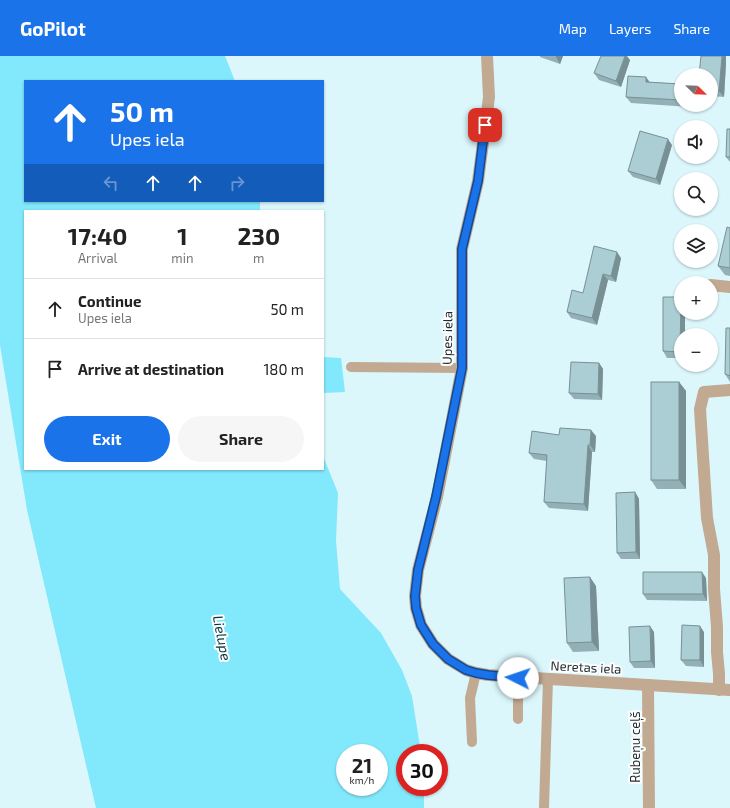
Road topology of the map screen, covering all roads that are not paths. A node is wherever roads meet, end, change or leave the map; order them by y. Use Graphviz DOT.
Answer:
graph roads {
  1 [pos="487,56"];
  2 [pos="718,286"];
  3 [pos="730,287"];
  4 [pos="351,367"];
  5 [pos="462,368"];
  6 [pos="730,390"];
  7 [pos="418,617"];
  8 [pos="476,673"];
  9 [pos="518,678"];
  10 [pos="548,679"];
  11 [pos="648,685"];
  12 [pos="724,690"];
  13 [pos="518,719"];
  14 [pos="472,742"];
  15 [pos="544,808"];
  16 [pos="649,808"];
  1 -- 5 [label="street, Upes iela"];
  2 -- 3 [label="street"];
  4 -- 5 [label="lane"];
  5 -- 7 [label="street, Upes iela"];
  6 -- 12 [label="street"];
  7 -- 8 [label="street, Neretas iela"];
  8 -- 9 [label="street, Neretas iela"];
  8 -- 14 [label="lane"];
  9 -- 10 [label="street, Neretas iela"];
  9 -- 13 [label="lane"];
  10 -- 11 [label="street, Neretas iela"];
  10 -- 15 [label="lane"];
  11 -- 12 [label="street, Neretas iela"];
  11 -- 16 [label="street, Rubeņu ceļš"];
}
